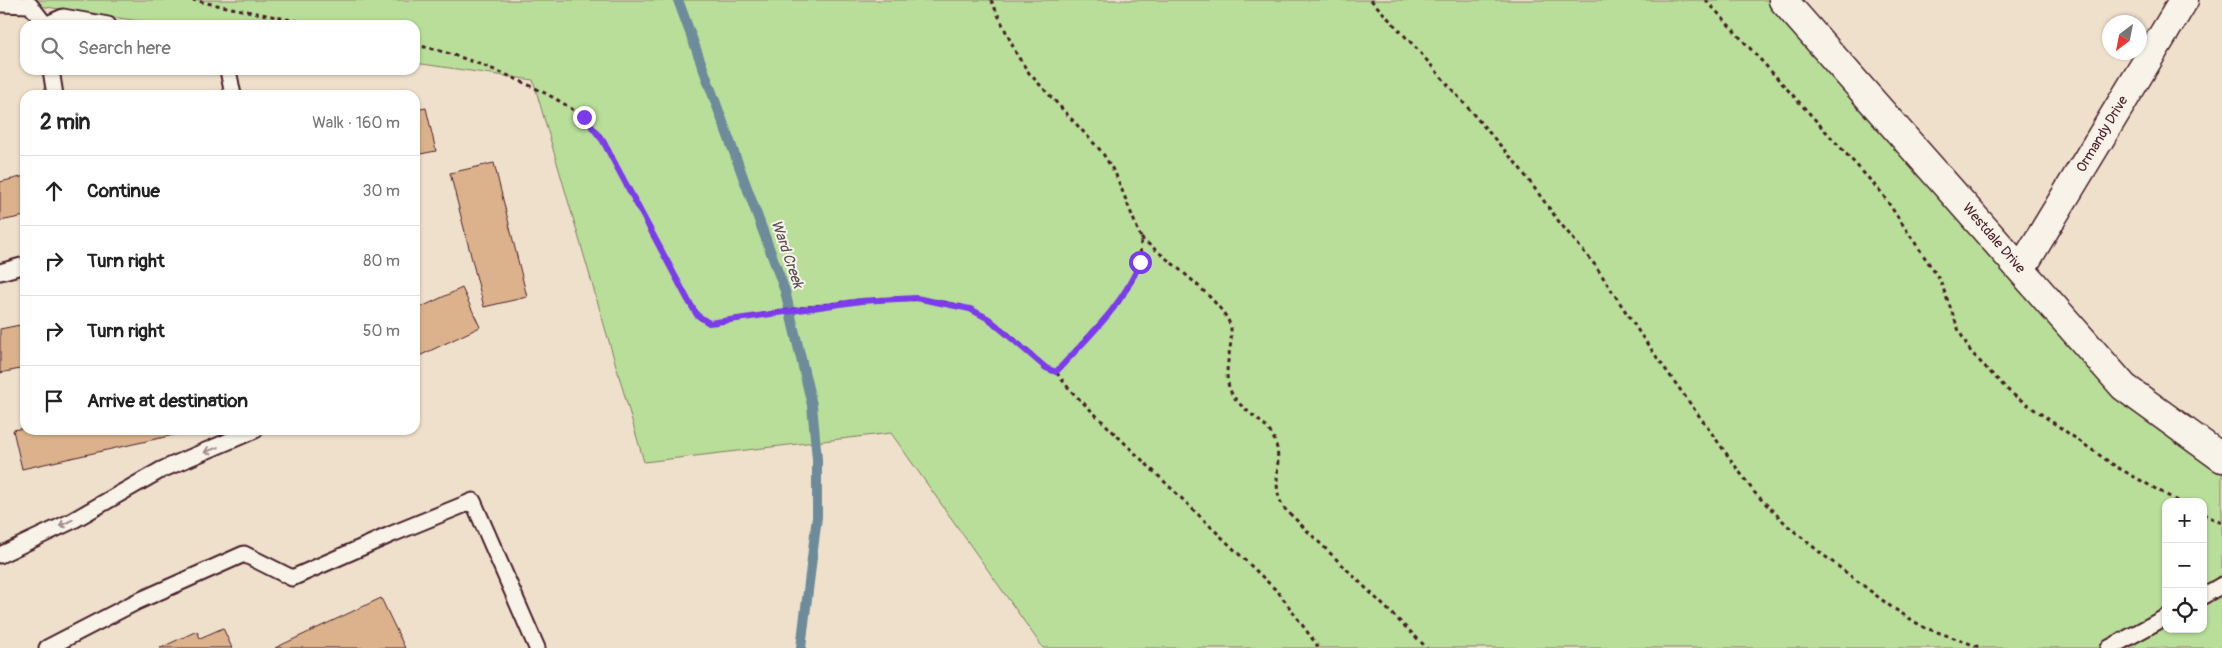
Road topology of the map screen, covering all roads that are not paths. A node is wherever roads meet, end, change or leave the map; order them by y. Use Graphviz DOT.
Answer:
graph roads {
  1 [pos="1783,0"];
  2 [pos="2184,0"];
  3 [pos="0,4"];
  4 [pos="42,20"];
  5 [pos="55,20"];
  6 [pos="79,20"];
  7 [pos="52,75"];
  8 [pos="229,75"];
  9 [pos="54,90"];
  10 [pos="232,90"];
  11 [pos="20,267"];
  12 [pos="2021,269"];
  13 [pos="0,272"];
  14 [pos="243,435"];
  15 [pos="2222,458"];
  16 [pos="0,554"];
  17 [pos="2222,585"];
  18 [pos="2207,594"];
  19 [pos="2162,618"];
  20 [pos="47,648"];
  21 [pos="537,648"];
  22 [pos="2109,648"];
  1 -- 12 [label="street, Westdale Drive"];
  2 -- 12 [label="street, Ormandy Drive"];
  3 -- 4 [label="lane"];
  5 -- 6 [label="lane"];
  7 -- 9 [label="lane"];
  8 -- 10 [label="lane"];
  11 -- 13 [label="lane"];
  12 -- 15 [label="street, Westdale Drive"];
  14 -- 16 [label="lane, one-way"];
  17 -- 18 [label="lane"];
  19 -- 22 [label="lane"];
  20 -- 21 [label="lane"];
}
